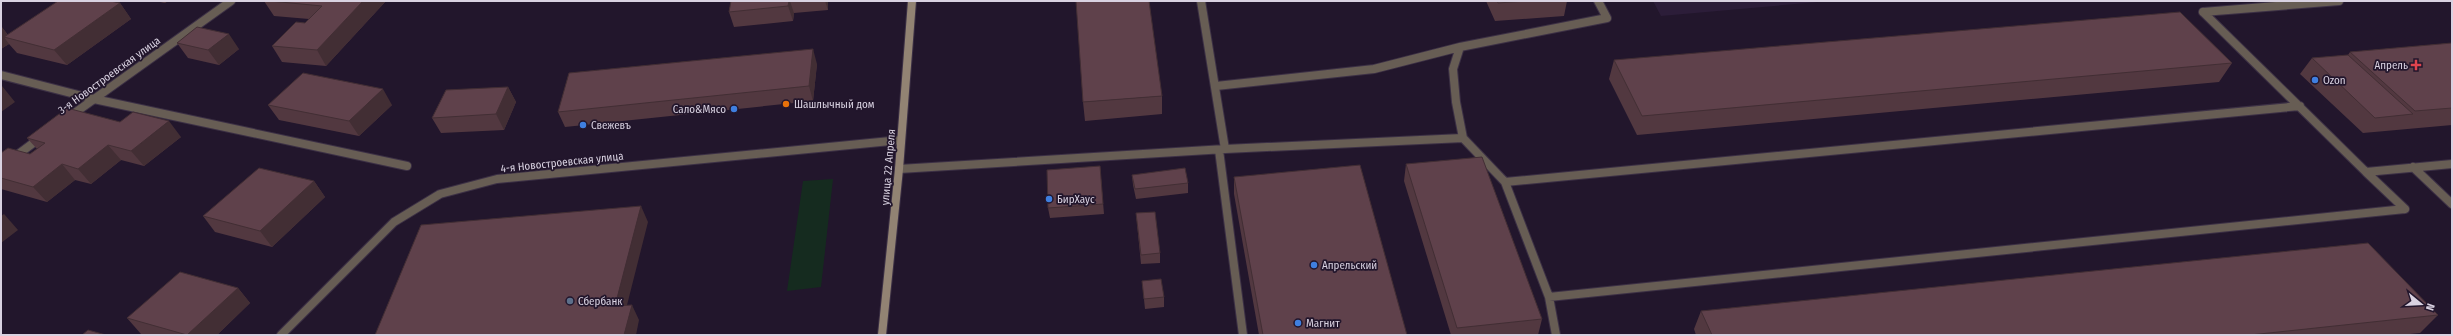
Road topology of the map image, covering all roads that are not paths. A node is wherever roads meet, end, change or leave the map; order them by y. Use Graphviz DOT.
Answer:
graph roads {
  1 [pos="231,1"];
  2 [pos="912,1"];
  3 [pos="1201,1"];
  4 [pos="1598,1"];
  5 [pos="2339,1"];
  6 [pos="1460,47"];
  7 [pos="1,75"];
  8 [pos="1216,86"];
  9 [pos="94,99"];
  10 [pos="2300,106"];
  11 [pos="63,122"];
  12 [pos="44,136"];
  13 [pos="1463,138"];
  14 [pos="901,140"];
  15 [pos="1222,150"];
  16 [pos="2452,164"];
  17 [pos="407,166"];
  18 [pos="1,167"];
  19 [pos="2413,167"];
  20 [pos="899,169"];
  21 [pos="2366,172"];
  22 [pos="1505,182"];
  23 [pos="2452,204"];
  24 [pos="1549,297"];
  25 [pos="281,335"];
  26 [pos="882,335"];
  27 [pos="1243,335"];
  28 [pos="1556,335"];
  1 -- 9 [label="street, 3-я Новостроевская улица"];
  2 -- 14 [label="main road, улица 22 Апреля"];
  3 -- 8 [label="street"];
  4 -- 6 [label="street"];
  5 -- 10 [label="street"];
  6 -- 8 [label="street"];
  6 -- 13 [label="street"];
  7 -- 9 [label="street"];
  8 -- 15 [label="street"];
  9 -- 11 [label="street, 3-я Новостроевская улица"];
  9 -- 17 [label="street"];
  10 -- 21 [label="street"];
  10 -- 22 [label="street"];
  12 -- 18 [label="street"];
  13 -- 15 [label="street"];
  13 -- 22 [label="street"];
  14 -- 20 [label="main road, улица 22 Апреля"];
  14 -- 25 [label="street, 4-я Новостроевская улица"];
  15 -- 20 [label="street"];
  15 -- 27 [label="street"];
  16 -- 19 [label="street"];
  19 -- 21 [label="street"];
  19 -- 23 [label="street"];
  20 -- 26 [label="main road, улица 22 Апреля"];
  21 -- 24 [label="street"];
  22 -- 24 [label="street"];
  24 -- 28 [label="street"];
}
